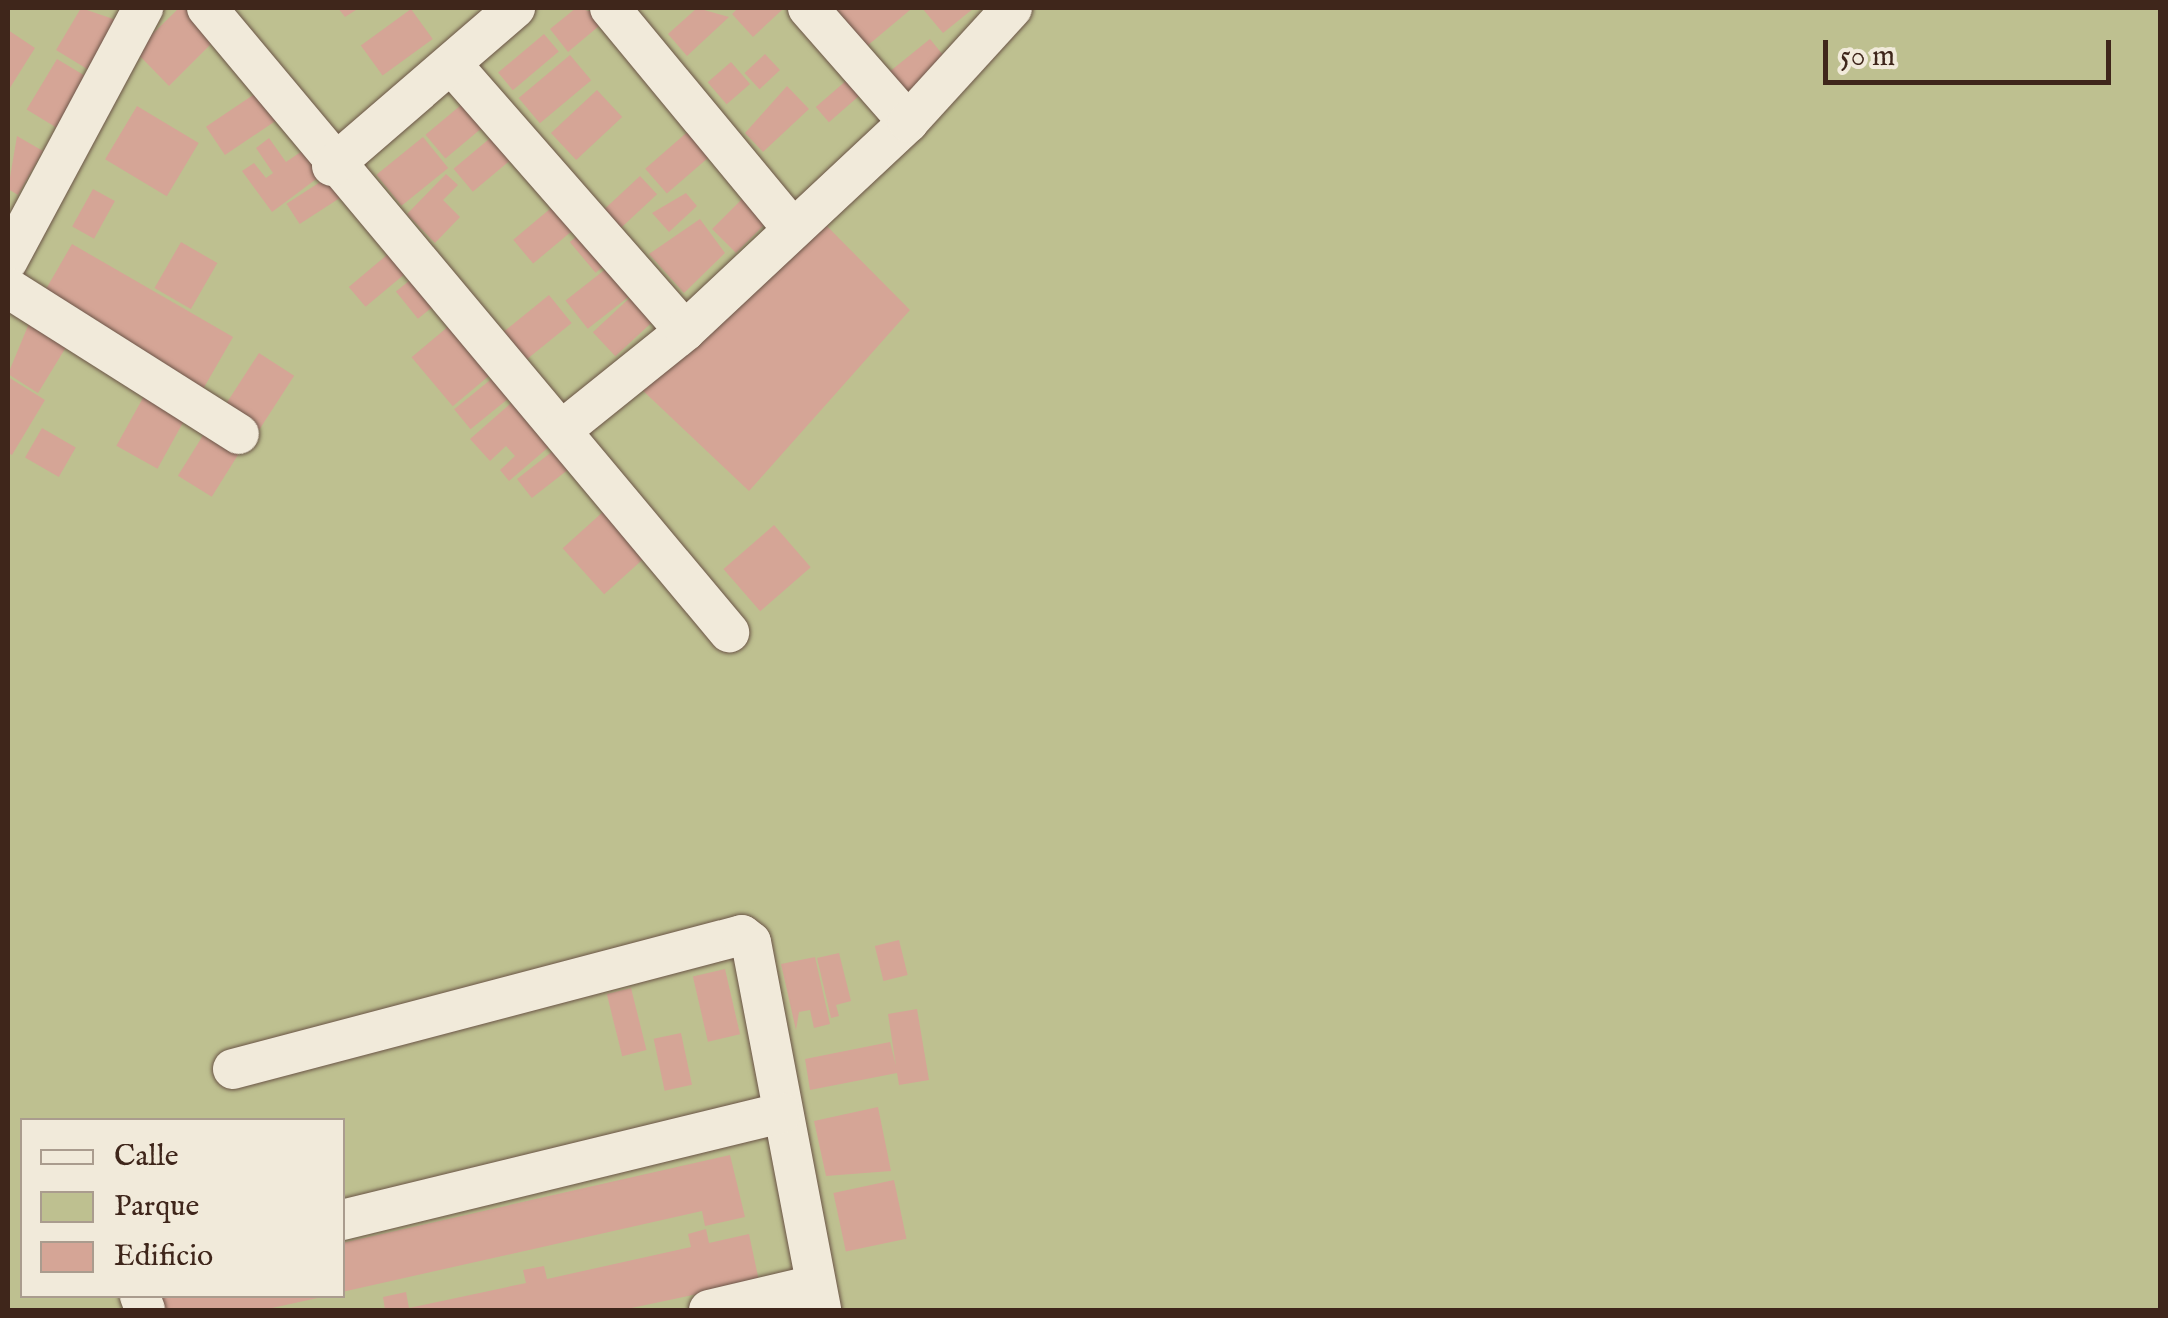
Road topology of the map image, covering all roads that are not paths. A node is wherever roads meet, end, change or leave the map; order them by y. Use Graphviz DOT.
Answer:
graph roads {
  1 [pos="207,8"];
  2 [pos="514,8"];
  3 [pos="610,8"];
  4 [pos="808,8"];
  5 [pos="1010,8"];
  6 [pos="136,10"];
  7 [pos="453,66"];
  8 [pos="908,122"];
  9 [pos="332,166"];
  10 [pos="791,226"];
  11 [pos="8,260"];
  12 [pos="8,288"];
  13 [pos="686,331"];
  14 [pos="562,430"];
  15 [pos="239,434"];
  16 [pos="730,632"];
  17 [pos="232,1069"];
  18 [pos="781,1113"];
  19 [pos="345,1219"];
  20 [pos="818,1298"];
  21 [pos="710,1310"];
  1 -- 9 [label="street"];
  2 -- 7 [label="street"];
  3 -- 10 [label="street"];
  4 -- 8 [label="street"];
  5 -- 8 [label="street"];
  6 -- 11 [label="street"];
  7 -- 9 [label="street"];
  7 -- 13 [label="street"];
  8 -- 10 [label="street"];
  9 -- 14 [label="street"];
  10 -- 13 [label="street"];
  12 -- 15 [label="street"];
  13 -- 14 [label="street"];
  14 -- 16 [label="street"];
  17 -- 18 [label="street"];
  18 -- 19 [label="street"];
  18 -- 20 [label="street"];
  20 -- 21 [label="street"];
}
